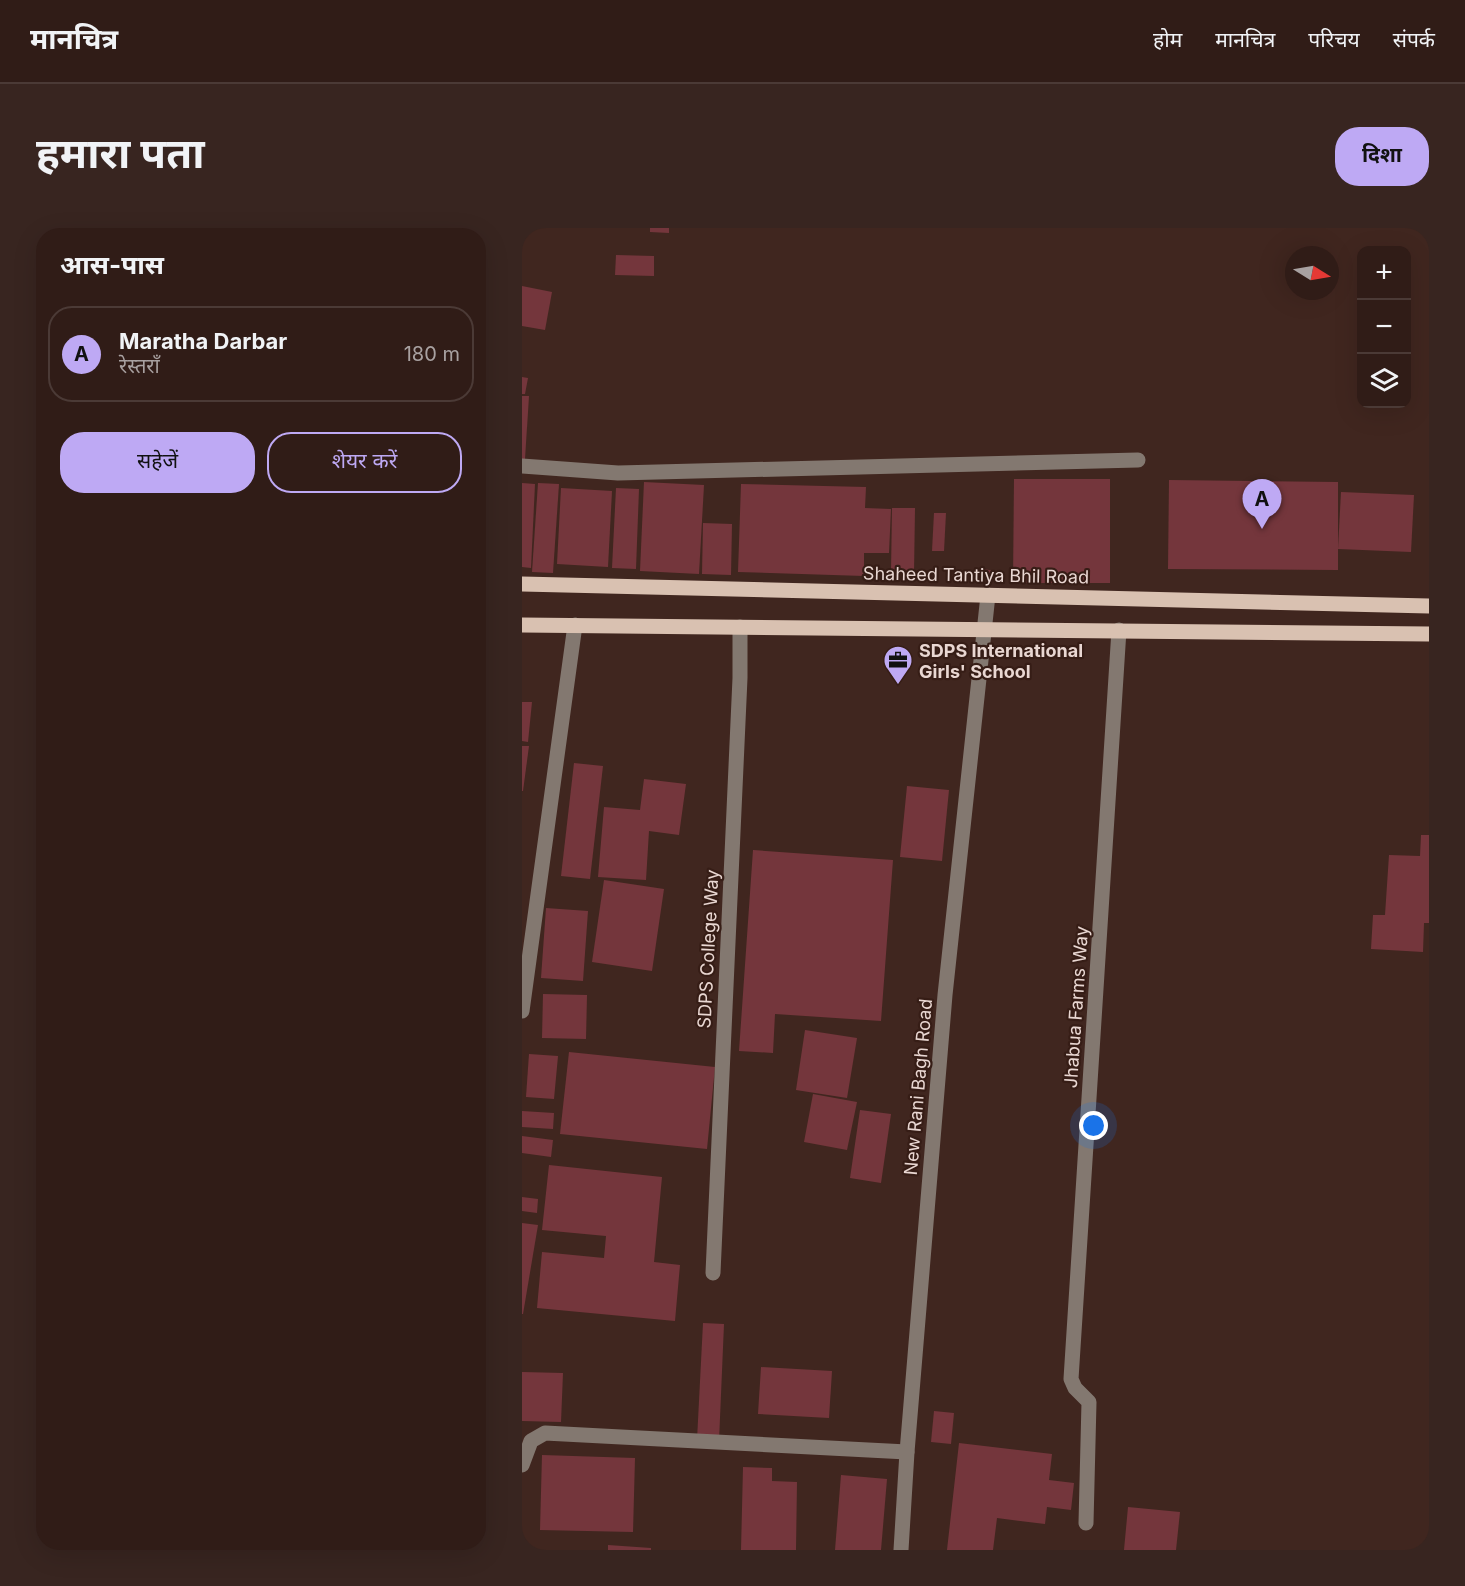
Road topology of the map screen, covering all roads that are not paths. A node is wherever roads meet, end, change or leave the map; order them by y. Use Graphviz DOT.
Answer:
graph roads {
  1 [pos="1138,460"];
  2 [pos="522,466"];
  3 [pos="522,584"];
  4 [pos="988,595"];
  5 [pos="1429,606"];
  6 [pos="522,625"];
  7 [pos="575,626"];
  8 [pos="740,627"];
  9 [pos="986,629"];
  10 [pos="1119,630"];
  11 [pos="1429,634"];
  12 [pos="522,1011"];
  13 [pos="713,1274"];
  14 [pos="907,1452"];
  15 [pos="522,1465"];
  16 [pos="1086,1523"];
  17 [pos="901,1550"];
  1 -- 2 [label="street"];
  3 -- 4 [label="main road, Shaheed Tantiya Bhil Road"];
  4 -- 5 [label="main road, Shaheed Tantiya Bhil Road"];
  4 -- 9 [label="street, New Rani Bagh Road"];
  6 -- 7 [label="main road"];
  7 -- 8 [label="main road"];
  7 -- 12 [label="street"];
  8 -- 9 [label="main road"];
  8 -- 13 [label="street, SDPS College Way"];
  9 -- 10 [label="main road"];
  9 -- 14 [label="street, New Rani Bagh Road"];
  10 -- 11 [label="main road"];
  10 -- 16 [label="street, Jhabua Farms Way"];
  14 -- 15 [label="street"];
  14 -- 17 [label="street, New Rani Bagh Road"];
}
